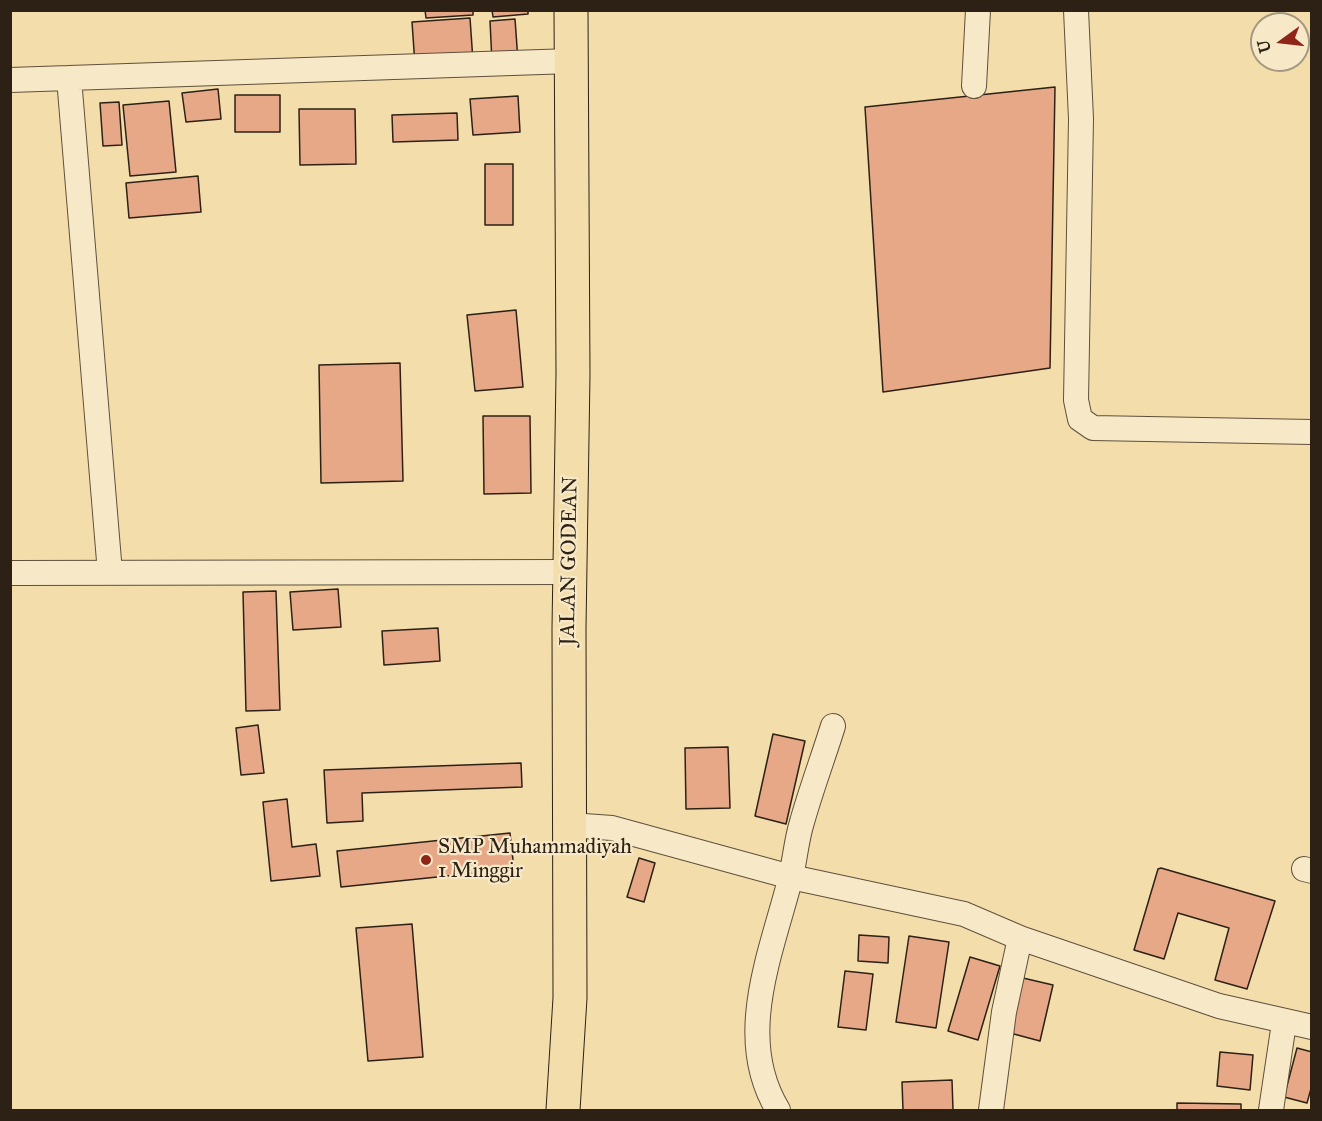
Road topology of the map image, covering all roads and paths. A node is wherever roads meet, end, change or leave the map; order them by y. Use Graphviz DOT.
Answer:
graph roads {
  1 [pos="571,10"];
  2 [pos="978,10"];
  3 [pos="1076,10"];
  4 [pos="571,61"];
  5 [pos="69,78"];
  6 [pos="10,80"];
  7 [pos="974,86"];
  8 [pos="1311,432"];
  9 [pos="570,572"];
  10 [pos="10,573"];
  11 [pos="110,573"];
  12 [pos="833,726"];
  13 [pos="570,825"];
  14 [pos="791,877"];
  15 [pos="1020,938"];
  16 [pos="1284,1023"];
  17 [pos="1311,1027"];
  18 [pos="563,1110"];
  19 [pos="778,1110"];
  20 [pos="991,1110"];
  21 [pos="1271,1110"];
  1 -- 4 [label="main road, JALAN GODEAN"];
  2 -- 7 [label="street"];
  3 -- 8 [label="street"];
  4 -- 5 [label="street"];
  4 -- 9 [label="main road, JALAN GODEAN"];
  5 -- 6 [label="street"];
  5 -- 11 [label="street"];
  9 -- 11 [label="street"];
  9 -- 13 [label="main road, JALAN GODEAN"];
  10 -- 11 [label="street"];
  12 -- 14 [label="street"];
  13 -- 14 [label="street"];
  13 -- 18 [label="main road, JALAN GODEAN"];
  14 -- 15 [label="street"];
  14 -- 19 [label="street"];
  15 -- 16 [label="street"];
  15 -- 20 [label="street"];
  16 -- 17 [label="street"];
  16 -- 21 [label="street"];
}
